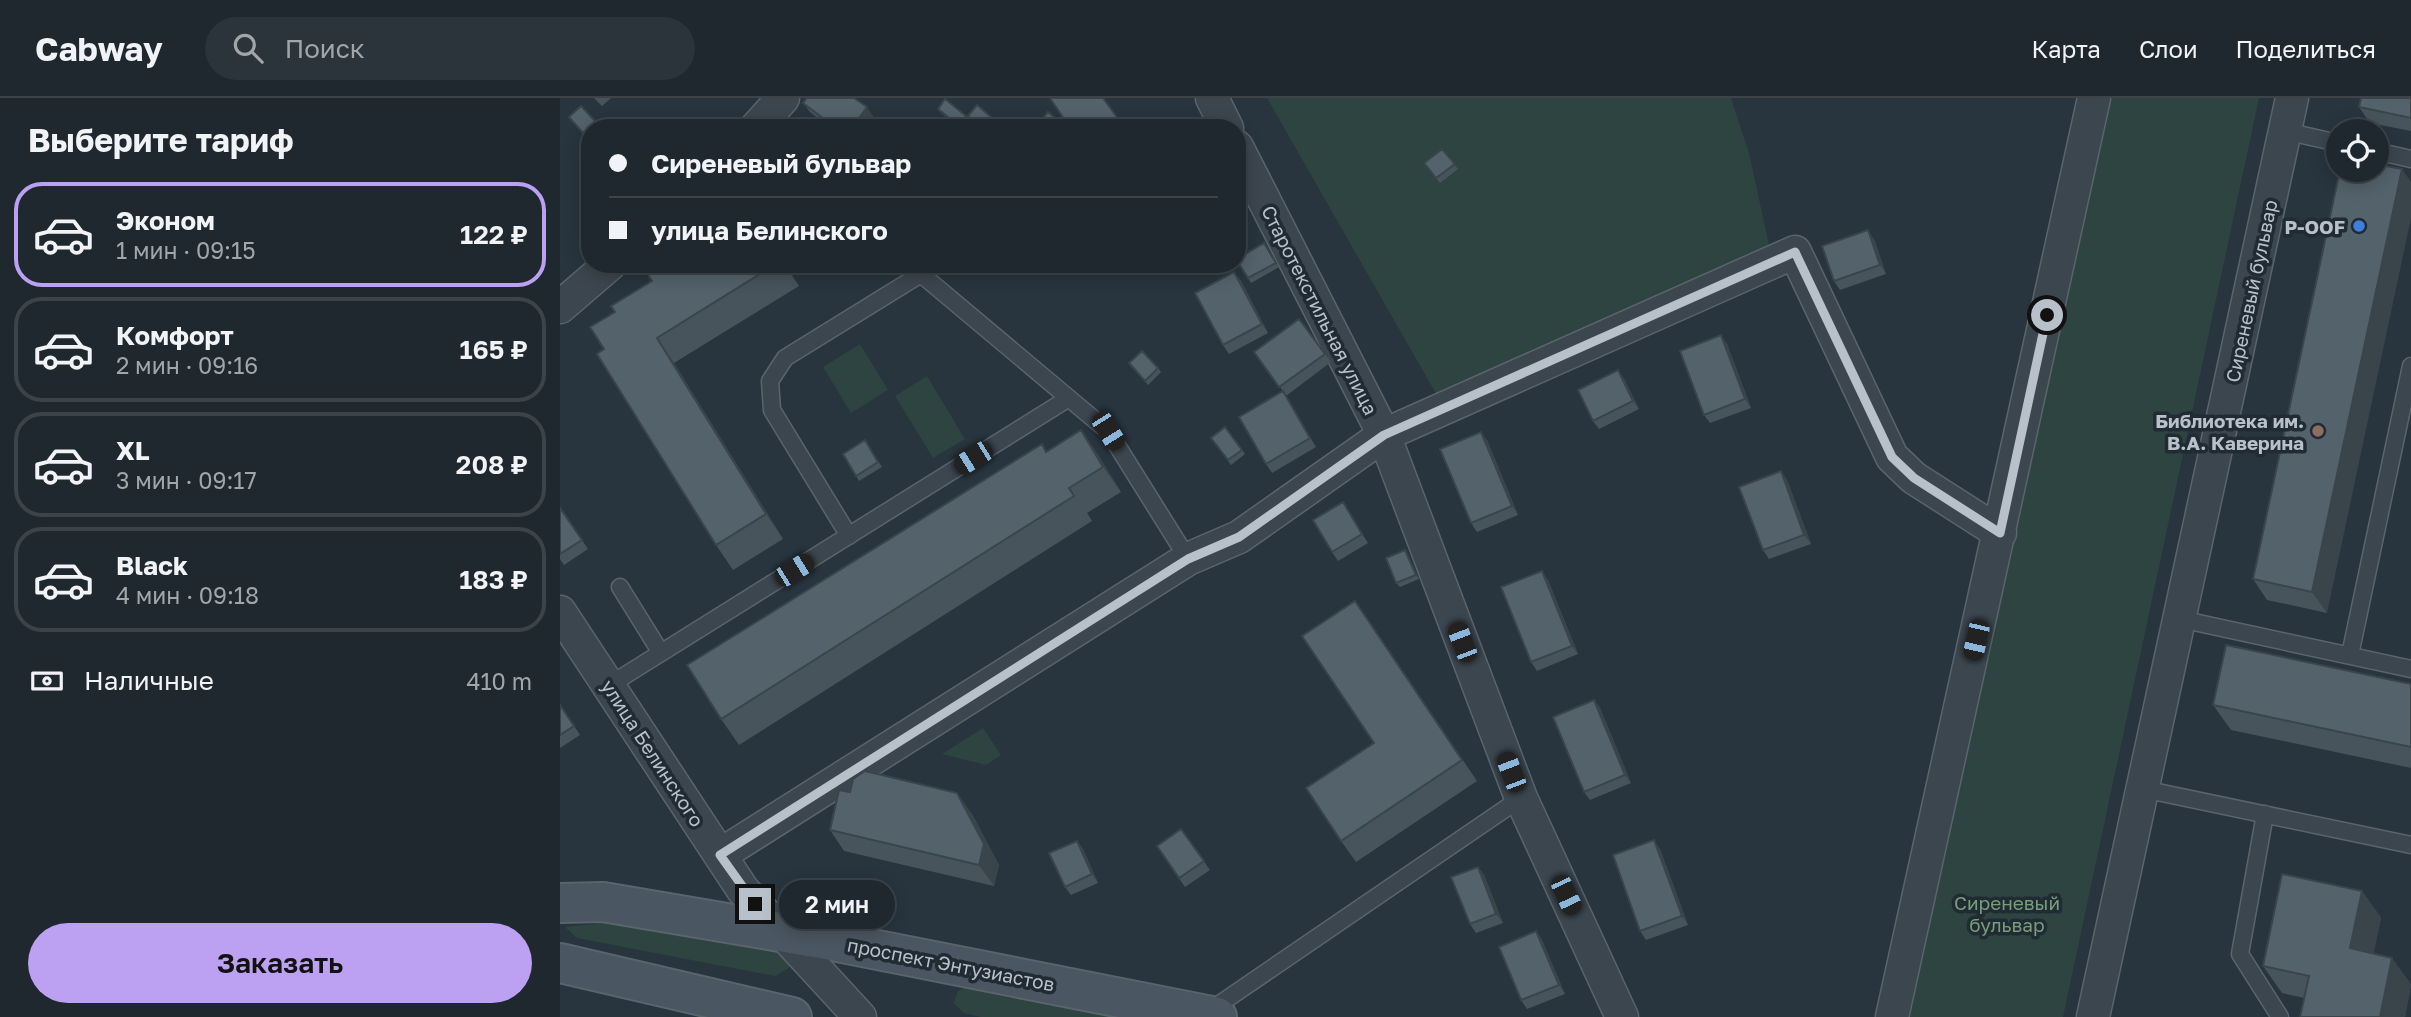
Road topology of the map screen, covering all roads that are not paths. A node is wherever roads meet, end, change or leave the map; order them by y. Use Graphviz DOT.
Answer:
graph roads {
  1 [pos="783,98"];
  2 [pos="1212,98"];
  3 [pos="2094,98"];
  4 [pos="2292,98"];
  5 [pos="764,119"];
  6 [pos="1222,119"];
  7 [pos="2285,131"];
  8 [pos="2326,140"];
  9 [pos="2389,154"];
  10 [pos="2411,159"];
  11 [pos="1246,165"];
  12 [pos="600,273"];
  13 [pos="909,273"];
  14 [pos="920,273"];
  15 [pos="560,307"];
  16 [pos="2411,366"];
  17 [pos="1069,398"];
  18 [pos="1384,435"];
  19 [pos="2000,533"];
  20 [pos="849,536"];
  21 [pos="1188,559"];
  22 [pos="620,587"];
  23 [pos="560,612"];
  24 [pos="2180,619"];
  25 [pos="661,653"];
  26 [pos="2350,655"];
  27 [pos="2411,669"];
  28 [pos="608,686"];
  29 [pos="2143,789"];
  30 [pos="1521,798"];
  31 [pos="2265,814"];
  32 [pos="2411,845"];
  33 [pos="720,855"];
  34 [pos="560,903"];
  35 [pos="781,933"];
  36 [pos="560,963"];
  37 [pos="792,1017"];
  38 [pos="860,1017"];
  39 [pos="1219,1017"];
  40 [pos="1622,1017"];
  41 [pos="1892,1017"];
  42 [pos="2093,1017"];
  43 [pos="2280,1017"];
  1 -- 5 [label="street"];
  2 -- 6 [label="street"];
  3 -- 19 [label="street"];
  4 -- 7 [label="street, Сиреневый бульвар"];
  7 -- 8 [label="lane"];
  7 -- 24 [label="street, Сиреневый бульвар"];
  9 -- 10 [label="lane"];
  11 -- 18 [label="street, Старотекстильная улица"];
  12 -- 15 [label="street"];
  13 -- 20 [label="lane"];
  14 -- 17 [label="lane"];
  16 -- 26 [label="lane"];
  17 -- 20 [label="lane"];
  17 -- 21 [label="lane"];
  18 -- 19 [label="street"];
  18 -- 21 [label="street"];
  18 -- 30 [label="street, Старотекстильная улица"];
  19 -- 41 [label="street"];
  20 -- 25 [label="lane"];
  21 -- 33 [label="street"];
  22 -- 25 [label="lane"];
  23 -- 28 [label="street, улица Белинского"];
  24 -- 26 [label="lane"];
  24 -- 29 [label="street, Сиреневый бульвар"];
  25 -- 28 [label="lane"];
  26 -- 27 [label="lane"];
  28 -- 33 [label="street, улица Белинского"];
  29 -- 31 [label="lane"];
  29 -- 42 [label="street, Сиреневый бульвар"];
  30 -- 39 [label="lane"];
  30 -- 40 [label="street, Старотекстильная улица"];
  31 -- 32 [label="lane"];
  31 -- 43 [label="lane"];
  33 -- 35 [label="street, улица Белинского"];
  34 -- 35 [label="main road, проспект Энтузиастов"];
  35 -- 38 [label="street, улица Белинского"];
  35 -- 39 [label="main road, проспект Энтузиастов"];
  36 -- 37 [label="main road"];
}
